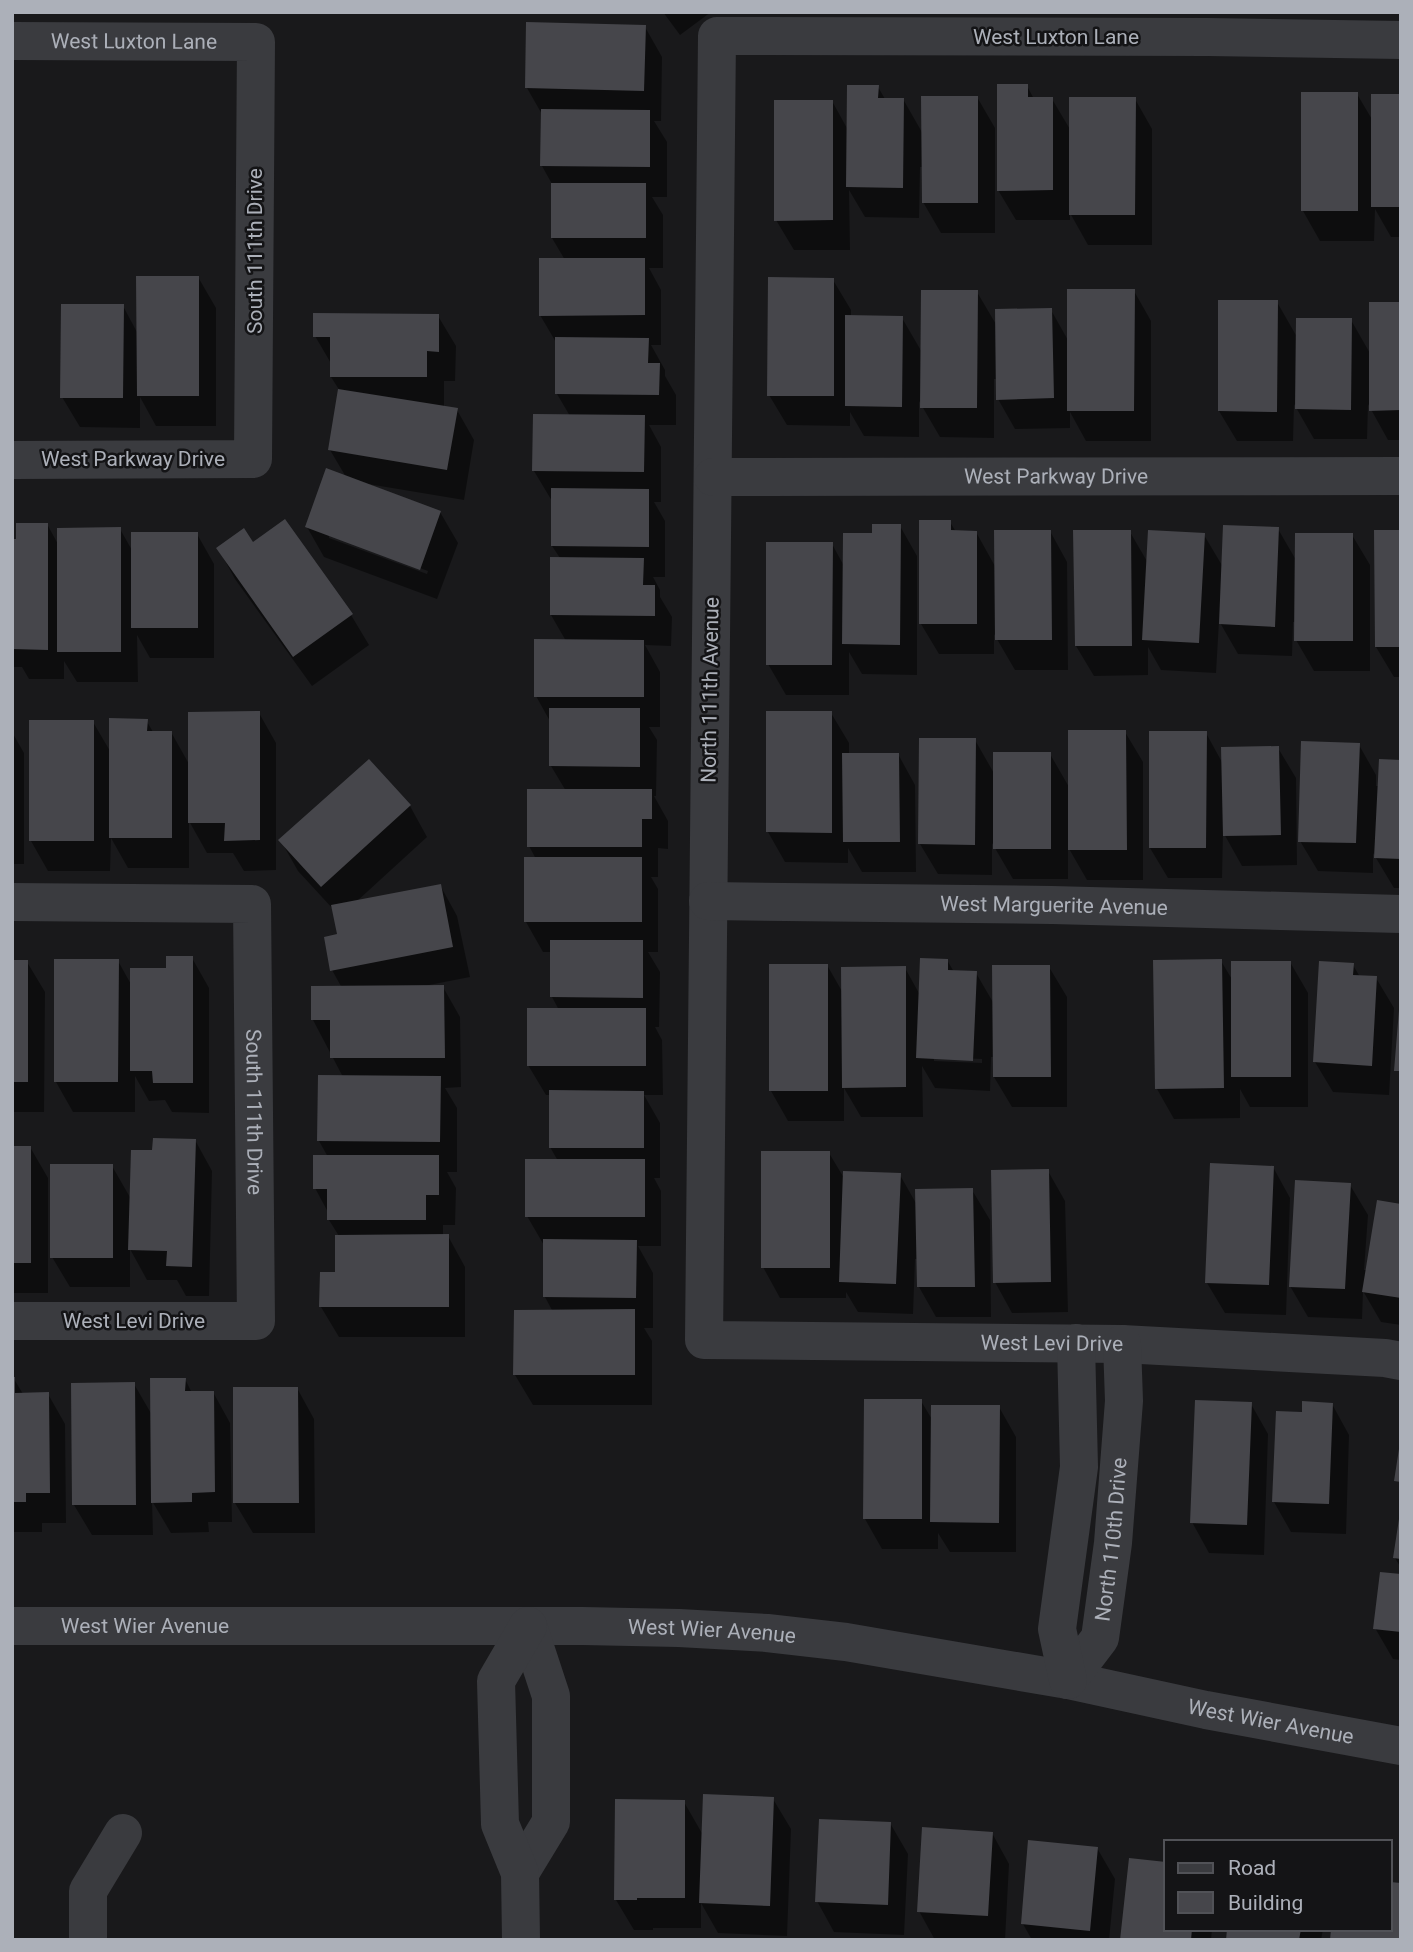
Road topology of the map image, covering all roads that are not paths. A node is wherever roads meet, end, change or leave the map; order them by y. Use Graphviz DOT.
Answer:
graph roads {
  1 [pos="1208,24"];
  2 [pos="1163,25"];
  3 [pos="1401,40"];
  4 [pos="12,41"];
  5 [pos="716,41"];
  6 [pos="256,43"];
  7 [pos="253,459"];
  8 [pos="12,460"];
  9 [pos="713,477"];
  10 [pos="1401,477"];
  11 [pos="708,901"];
  12 [pos="12,902"];
  13 [pos="1401,914"];
  14 [pos="12,1321"];
  15 [pos="256,1321"];
  16 [pos="704,1340"];
  17 [pos="1076,1343"];
  18 [pos="1122,1344"];
  19 [pos="1401,1361"];
  20 [pos="12,1626"];
  21 [pos="528,1626"];
  22 [pos="1068,1680"];
  23 [pos="1401,1746"];
  24 [pos="123,1833"];
  25 [pos="520,1873"];
  26 [pos="88,1940"];
  27 [pos="521,1940"];
  1 -- 2 [label="street, West Luxton Lane"];
  1 -- 3 [label="street, West Luxton Lane"];
  2 -- 5 [label="street, West Luxton Lane"];
  4 -- 6 [label="street, West Luxton Lane"];
  5 -- 9 [label="street, North 111th Avenue"];
  6 -- 7 [label="street, South 111th Drive"];
  7 -- 8 [label="street, West Parkway Drive"];
  9 -- 10 [label="street, West Parkway Drive"];
  9 -- 11 [label="street, North 111th Avenue"];
  11 -- 13 [label="street, West Marguerite Avenue"];
  11 -- 16 [label="street, North 111th Avenue"];
  12 -- 15 [label="street, South 111th Drive"];
  14 -- 15 [label="street, West Levi Drive"];
  16 -- 17 [label="street, West Levi Drive"];
  17 -- 18 [label="street, West Levi Drive"];
  17 -- 22 [label="street, North 110th Drive"];
  18 -- 19 [label="street, West Levi Drive"];
  18 -- 22 [label="street, North 110th Drive"];
  20 -- 21 [label="street, West Wier Avenue"];
  21 -- 22 [label="street, West Wier Avenue"];
  21 -- 25 [label="street"];
  21 -- 25 [label="street"];
  22 -- 23 [label="street, West Wier Avenue"];
  24 -- 26 [label="street"];
  25 -- 27 [label="street"];
}
